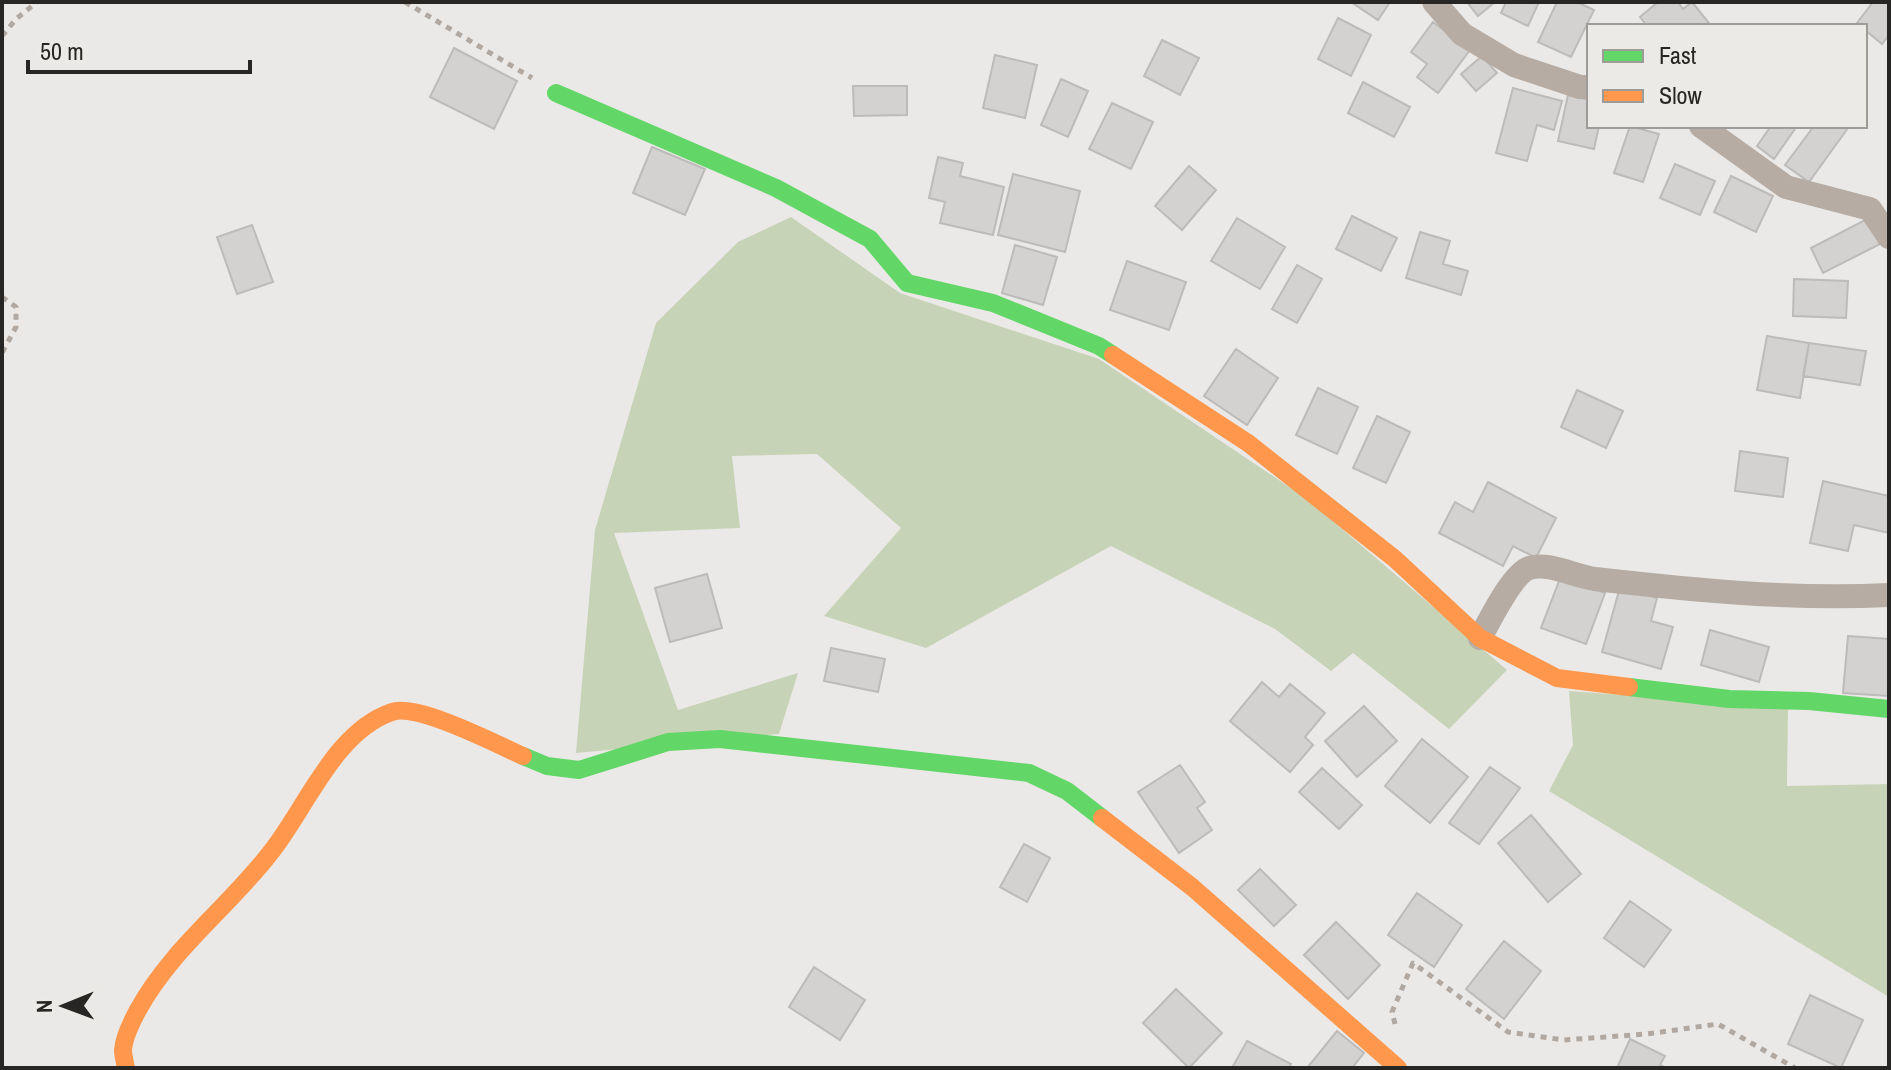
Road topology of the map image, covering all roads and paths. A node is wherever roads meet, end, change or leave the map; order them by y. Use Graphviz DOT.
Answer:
graph roads {
  1 [pos="37,2"];
  2 [pos="405,2"];
  3 [pos="1434,2"];
  4 [pos="2,36"];
  5 [pos="1587,87"];
  6 [pos="556,93"];
  7 [pos="1704,128"];
  8 [pos="1889,237"];
  9 [pos="2,297"];
  10 [pos="2,353"];
  11 [pos="1889,595"];
  12 [pos="1480,638"];
  13 [pos="1889,709"];
  14 [pos="1396,1026"];
  15 [pos="126,1068"];
  16 [pos="1398,1068"];
  17 [pos="1795,1068"];
  1 -- 4 [label="path"];
  2 -- 6 [label="path"];
  3 -- 5 [label="street"];
  6 -- 12 [label="street"];
  7 -- 8 [label="street"];
  9 -- 10 [label="path"];
  11 -- 12 [label="street"];
  12 -- 13 [label="street"];
  14 -- 17 [label="path"];
  15 -- 16 [label="street"];
}
